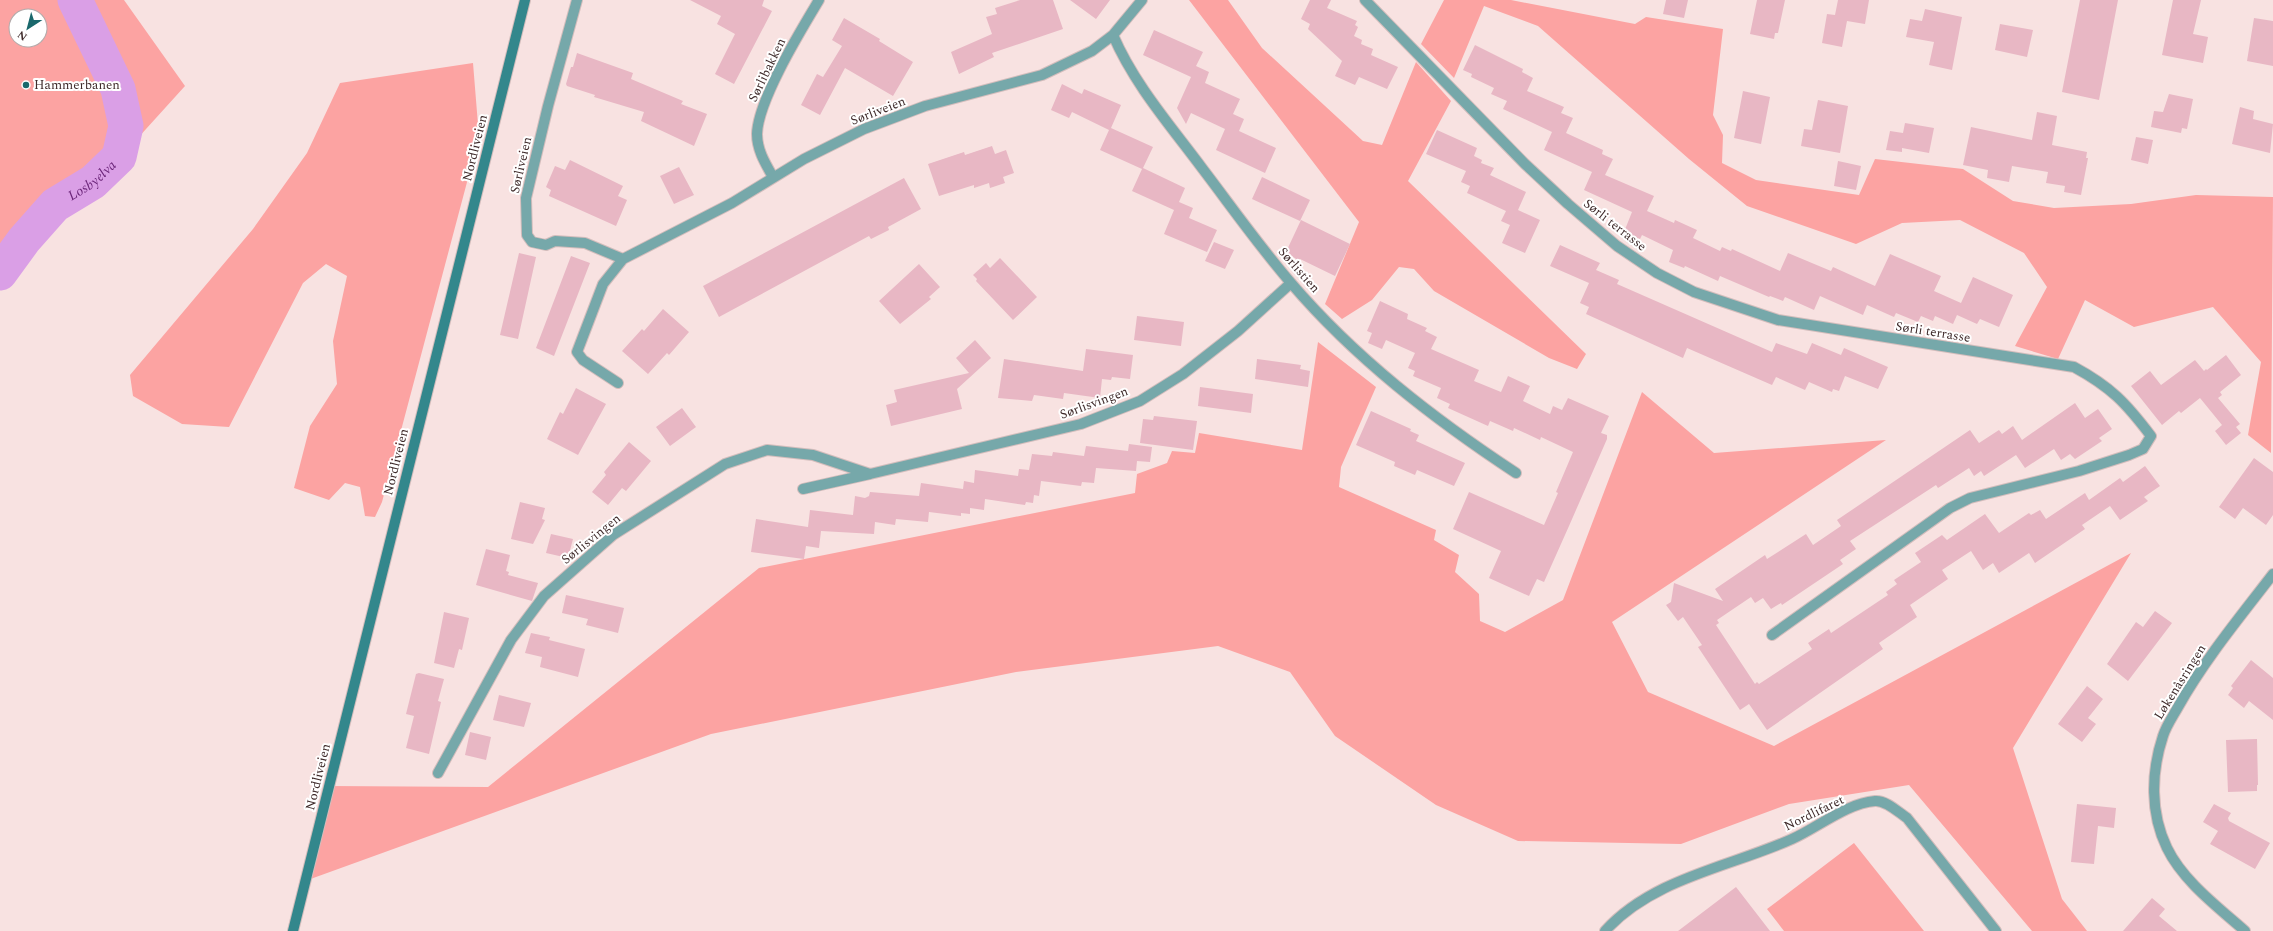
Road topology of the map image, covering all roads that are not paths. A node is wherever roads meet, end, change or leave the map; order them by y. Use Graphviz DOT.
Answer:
graph roads {
  1 [pos="525,0"];
  2 [pos="577,0"];
  3 [pos="819,0"];
  4 [pos="1142,0"];
  5 [pos="1365,0"];
  6 [pos="1113,35"];
  7 [pos="773,177"];
  8 [pos="623,259"];
  9 [pos="1291,283"];
  10 [pos="618,383"];
  11 [pos="870,474"];
  12 [pos="1516,474"];
  13 [pos="803,489"];
  14 [pos="2273,574"];
  15 [pos="1772,635"];
  16 [pos="438,772"];
  17 [pos="293,931"];
  18 [pos="1605,931"];
  19 [pos="1996,931"];
  20 [pos="2245,931"];
  1 -- 17 [label="main road, Nordliveien"];
  2 -- 8 [label="street, Sørliveien"];
  3 -- 7 [label="street, Sørlibakken"];
  4 -- 6 [label="street, Sørliveien"];
  5 -- 15 [label="street, Sørli terrasse"];
  6 -- 7 [label="street, Sørliveien"];
  6 -- 9 [label="street, Sørlistien"];
  7 -- 8 [label="street, Sørliveien"];
  8 -- 10 [label="street, Sørliveien"];
  9 -- 11 [label="street, Sørlisvingen"];
  9 -- 12 [label="street, Sørlistien"];
  11 -- 13 [label="street, Sørlisvingen"];
  11 -- 16 [label="street, Sørlisvingen"];
  14 -- 20 [label="street, Løkenåsringen"];
  18 -- 19 [label="street, Nordlifaret"];
}
